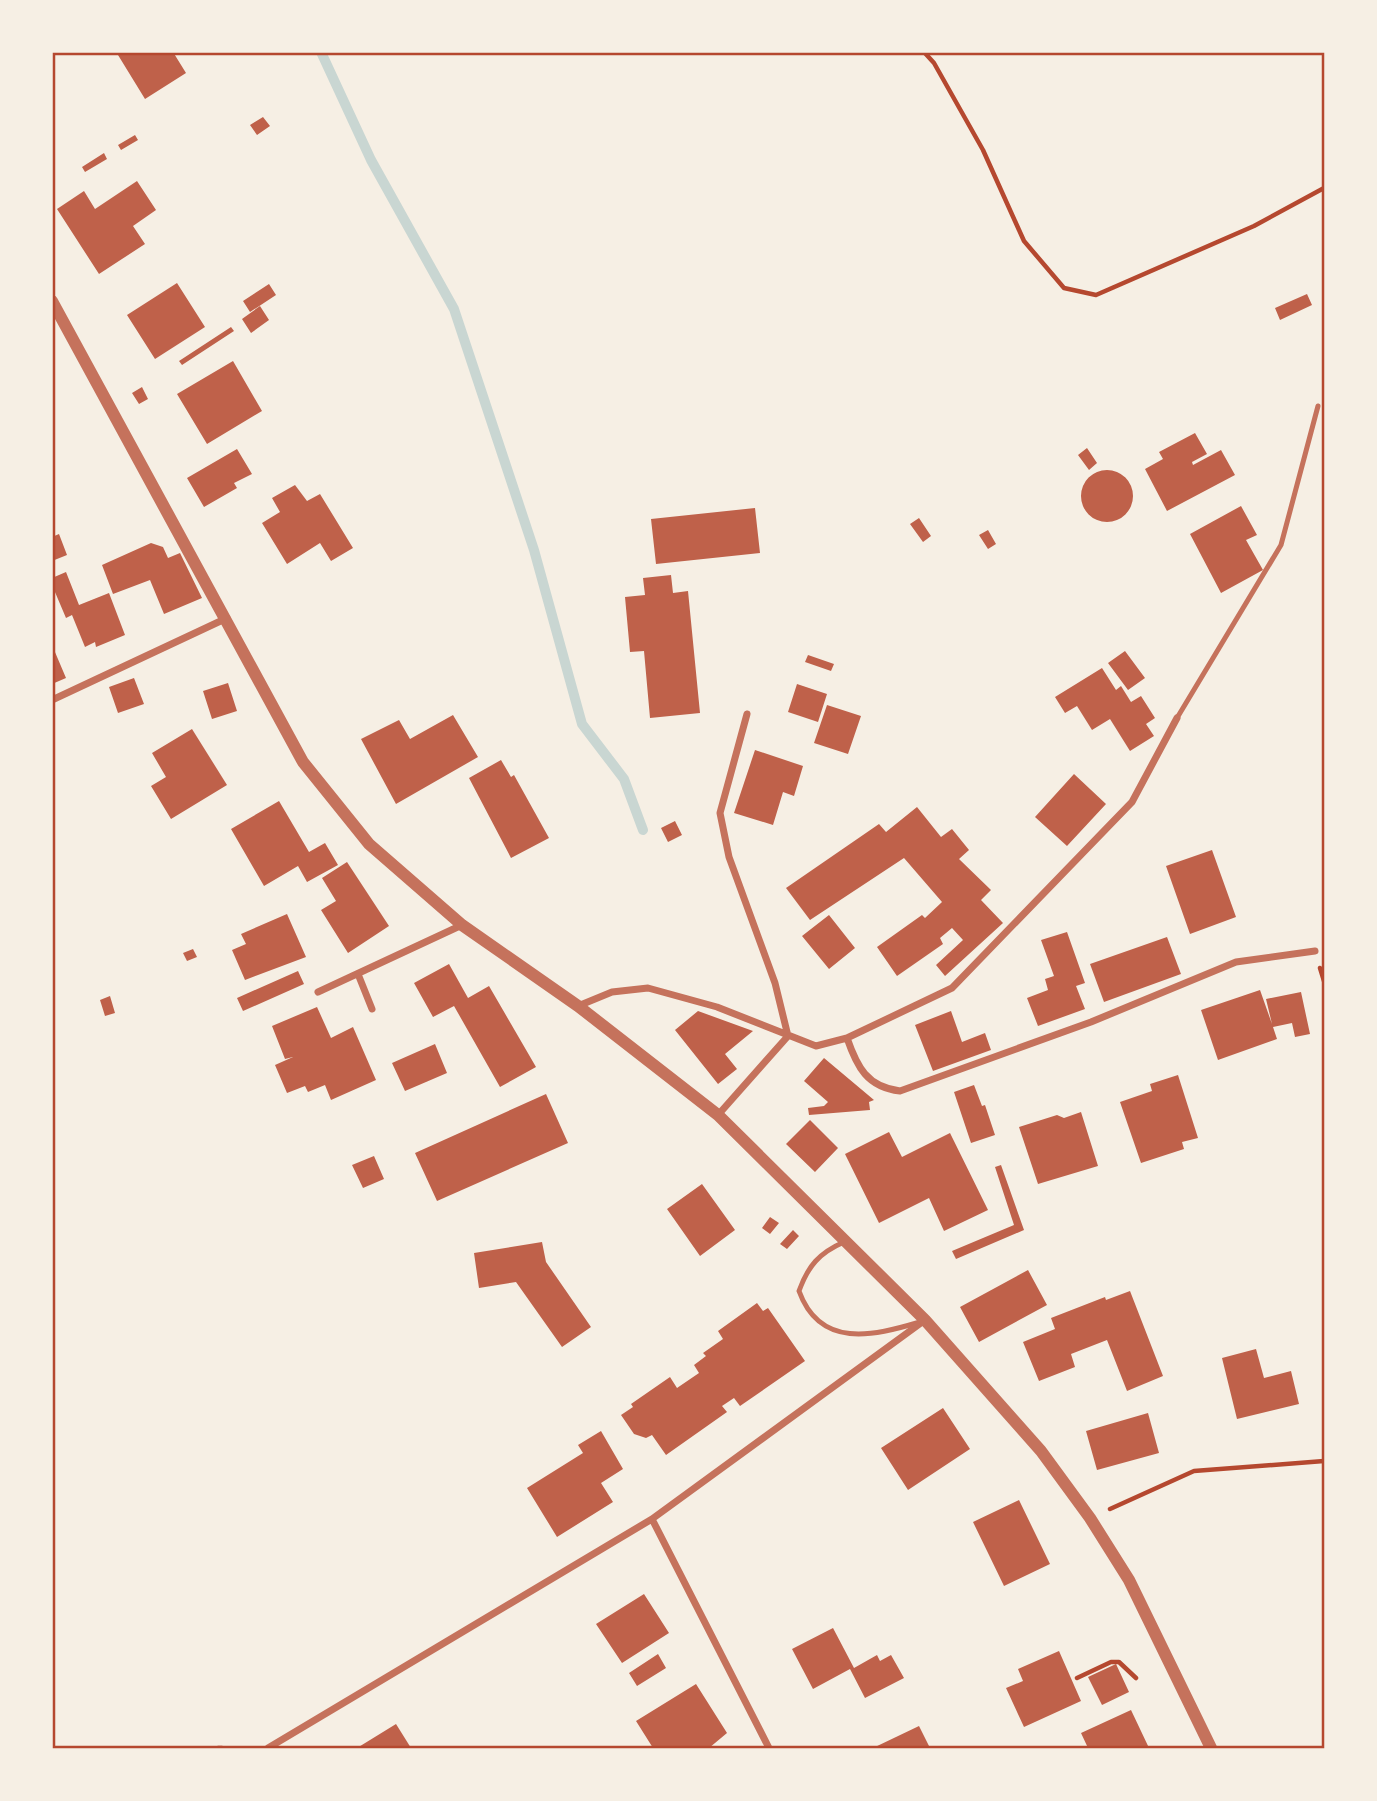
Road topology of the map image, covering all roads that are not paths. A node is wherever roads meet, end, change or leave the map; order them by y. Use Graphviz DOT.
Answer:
graph roads {
  1 [pos="52,301"];
  2 [pos="1318,406"];
  3 [pos="228,618"];
  4 [pos="52,699"];
  5 [pos="747,713"];
  6 [pos="1177,718"];
  7 [pos="462,925"];
  8 [pos="1315,951"];
  9 [pos="358,974"];
  10 [pos="318,992"];
  11 [pos="578,1006"];
  12 [pos="372,1009"];
  13 [pos="788,1036"];
  14 [pos="848,1038"];
  15 [pos="718,1115"];
  16 [pos="847,1241"];
  17 [pos="925,1320"];
  18 [pos="652,1519"];
  19 [pos="268,1748"];
  20 [pos="769,1748"];
  21 [pos="1211,1748"];
  1 -- 3 [label="street"];
  2 -- 6 [label="lane"];
  3 -- 4 [label="street"];
  3 -- 7 [label="street"];
  5 -- 13 [label="street"];
  6 -- 14 [label="street"];
  7 -- 9 [label="street"];
  7 -- 11 [label="street"];
  8 -- 14 [label="street"];
  9 -- 10 [label="street"];
  9 -- 12 [label="street"];
  11 -- 13 [label="street"];
  11 -- 15 [label="street"];
  13 -- 14 [label="street"];
  13 -- 15 [label="street"];
  15 -- 16 [label="street"];
  16 -- 17 [label="street"];
  16 -- 17 [label="lane"];
  17 -- 18 [label="street"];
  17 -- 21 [label="street"];
  18 -- 19 [label="street"];
  18 -- 20 [label="street"];
}
